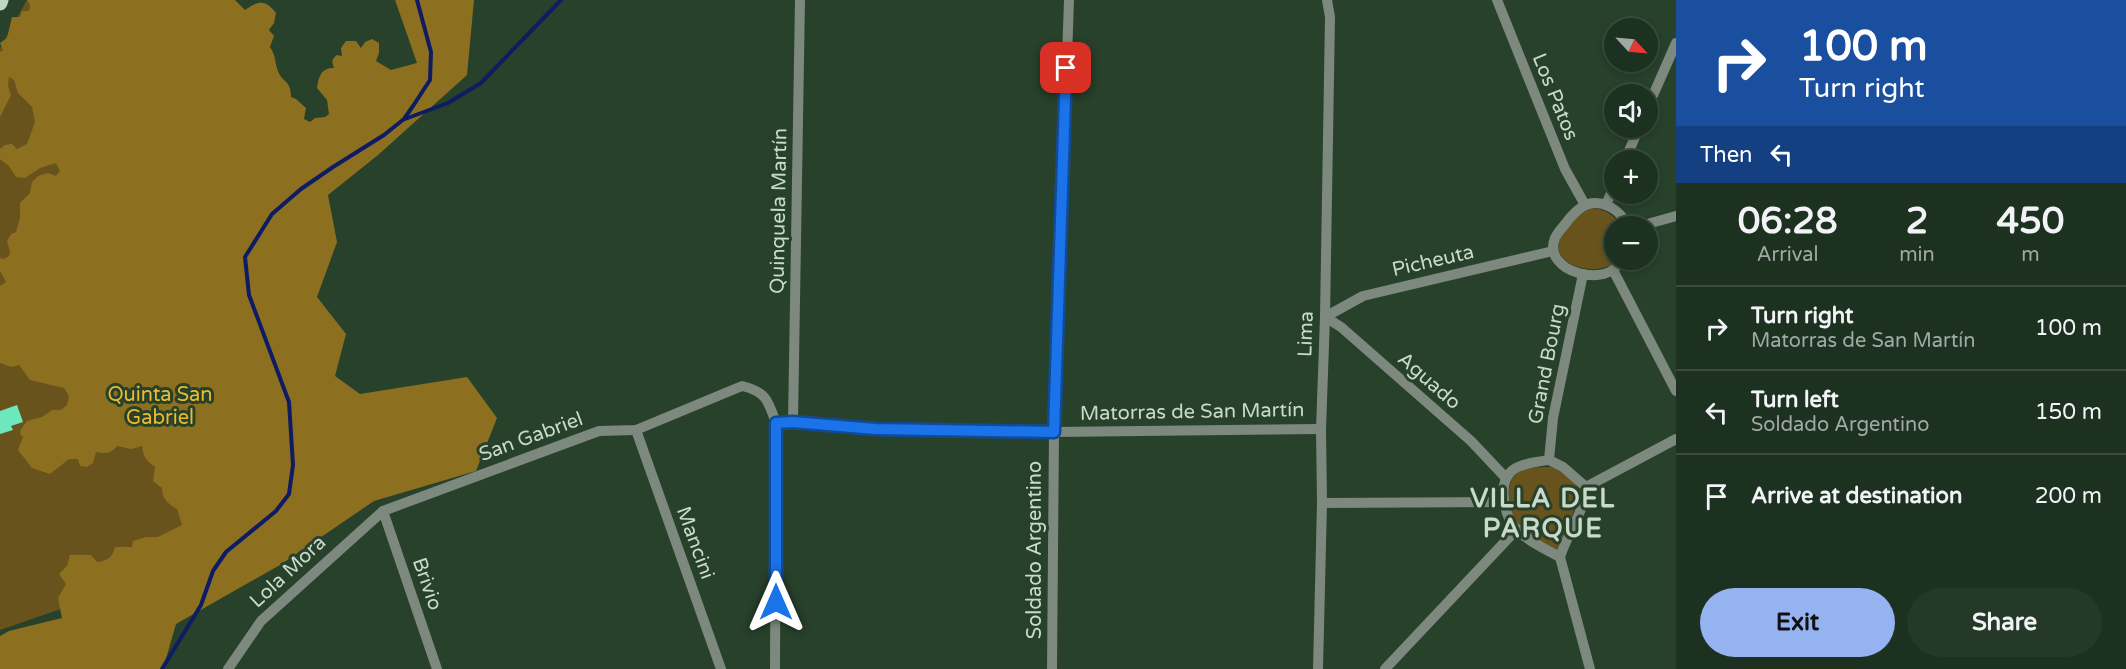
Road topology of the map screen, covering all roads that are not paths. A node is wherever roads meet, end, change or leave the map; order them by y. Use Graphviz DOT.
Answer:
graph roads {
  1 [pos="800,0"];
  2 [pos="1069,0"];
  3 [pos="1327,0"];
  4 [pos="1497,0"];
  5 [pos="1676,43"];
  6 [pos="1658,84"];
  7 [pos="1585,205"];
  8 [pos="1606,205"];
  9 [pos="1620,216"];
  10 [pos="1676,216"];
  11 [pos="1658,221"];
  12 [pos="1553,251"];
  13 [pos="1613,270"];
  14 [pos="1583,274"];
  15 [pos="1325,317"];
  16 [pos="1676,391"];
  17 [pos="793,422"];
  18 [pos="776,423"];
  19 [pos="1321,429"];
  20 [pos="636,430"];
  21 [pos="1054,432"];
  22 [pos="1676,439"];
  23 [pos="1549,460"];
  24 [pos="1505,477"];
  25 [pos="1586,487"];
  26 [pos="1504,502"];
  27 [pos="1322,503"];
  28 [pos="383,511"];
  29 [pos="1517,530"];
  30 [pos="1560,557"];
  31 [pos="228,669"];
  32 [pos="436,669"];
  33 [pos="721,669"];
  34 [pos="776,669"];
  35 [pos="1052,669"];
  36 [pos="1318,669"];
  37 [pos="1385,669"];
  38 [pos="1590,669"];
  1 -- 17 [label="street, Quinquela Martín"];
  2 -- 21 [label="street, Soldado Argentino"];
  3 -- 15 [label="street, Lima"];
  4 -- 7 [label="street, Los Patos"];
  5 -- 6 [label="street"];
  7 -- 8 [label="street"];
  7 -- 12 [label="street"];
  8 -- 9 [label="street"];
  10 -- 11 [label="street"];
  12 -- 14 [label="street"];
  12 -- 15 [label="street, Picheuta"];
  13 -- 14 [label="street"];
  13 -- 16 [label="street"];
  14 -- 23 [label="street, Grand Bourg"];
  15 -- 19 [label="street, Lima"];
  15 -- 24 [label="street, Aguado"];
  17 -- 18 [label="street, Matorras de San Martín"];
  17 -- 21 [label="street, Matorras de San Martín"];
  18 -- 20 [label="street, San Gabriel"];
  18 -- 34 [label="street"];
  19 -- 21 [label="street, Matorras de San Martín"];
  19 -- 27 [label="street, Lima"];
  20 -- 28 [label="street, San Gabriel"];
  20 -- 33 [label="street, Mancini"];
  21 -- 35 [label="street, Soldado Argentino"];
  22 -- 25 [label="street"];
  23 -- 24 [label="street"];
  23 -- 25 [label="street"];
  24 -- 26 [label="street"];
  25 -- 30 [label="street"];
  26 -- 27 [label="street"];
  26 -- 29 [label="street"];
  27 -- 36 [label="street, Lima"];
  28 -- 31 [label="street, Lola Mora"];
  28 -- 32 [label="street, Brivio"];
  29 -- 30 [label="street"];
  29 -- 37 [label="street"];
  30 -- 38 [label="street"];
}
